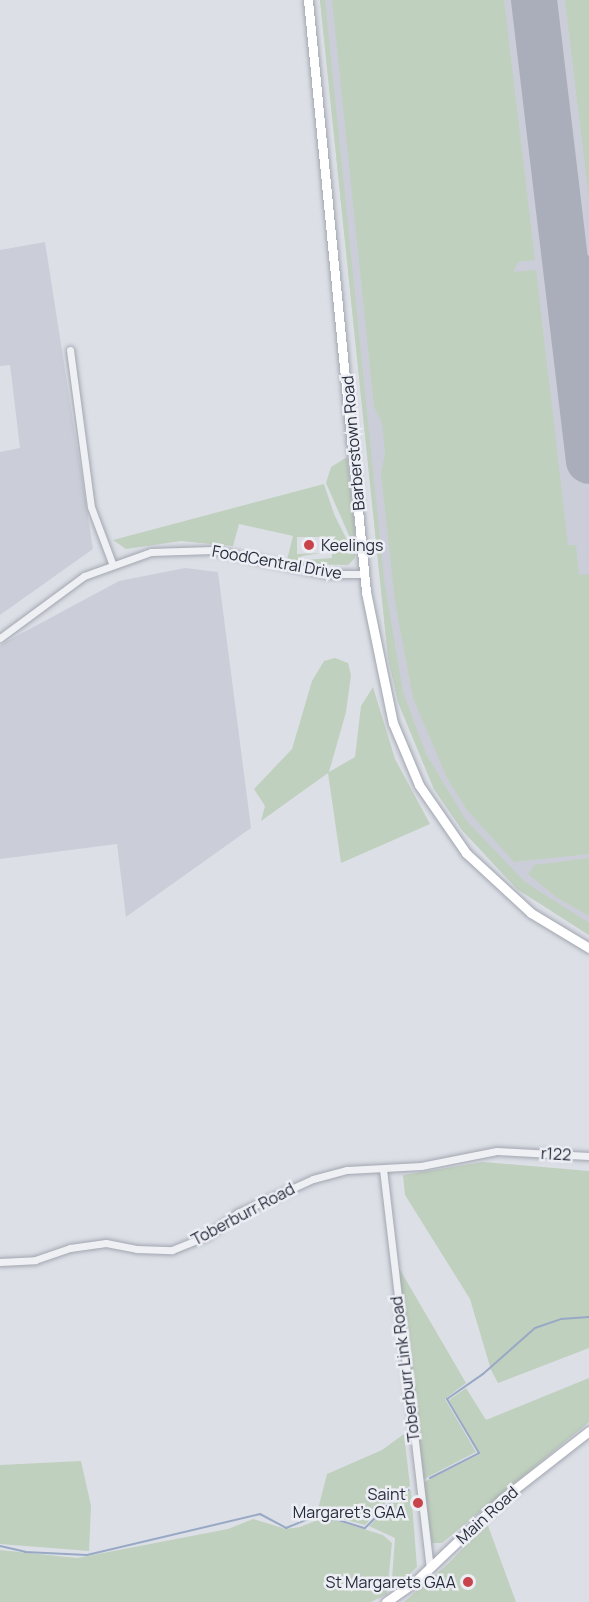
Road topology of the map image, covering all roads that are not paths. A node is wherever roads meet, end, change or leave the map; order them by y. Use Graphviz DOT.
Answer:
graph roads {
  1 [pos="308,0"];
  2 [pos="70,350"];
  3 [pos="112,563"];
  4 [pos="364,574"];
  5 [pos="0,638"];
  6 [pos="589,948"];
  7 [pos="523,1152"];
  8 [pos="589,1155"];
  9 [pos="383,1169"];
  10 [pos="0,1262"];
  11 [pos="589,1431"];
  12 [pos="430,1568"];
  13 [pos="386,1602"];
  1 -- 4 [label="main road, Barberstown Road"];
  2 -- 3 [label="street"];
  3 -- 4 [label="street, FoodCentral Drive"];
  3 -- 5 [label="street, FoodCentral Drive"];
  4 -- 6 [label="main road, Barberstown Road"];
  7 -- 8 [label="street, r122"];
  7 -- 9 [label="street, Toberburr Road"];
  9 -- 10 [label="street, Toberburr Road"];
  9 -- 12 [label="street, Toberburr Link Road"];
  11 -- 12 [label="main road, Main Road"];
  12 -- 13 [label="main road, Main Road"];
}
